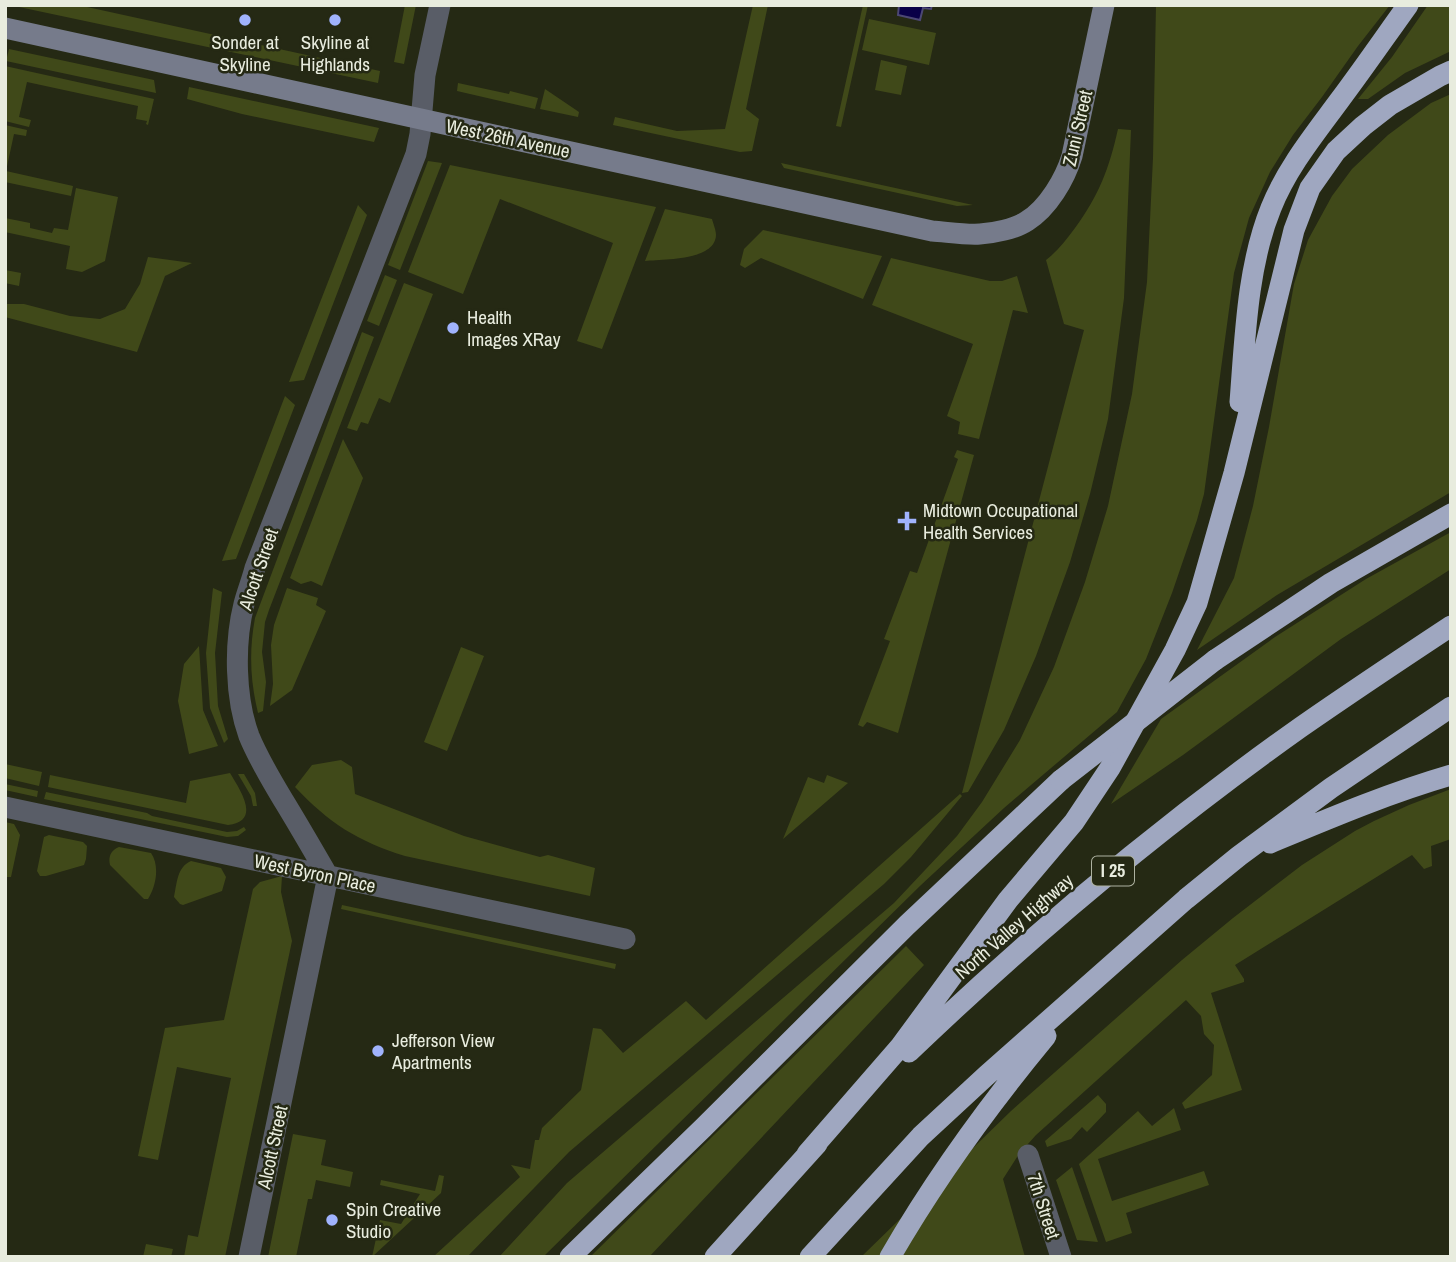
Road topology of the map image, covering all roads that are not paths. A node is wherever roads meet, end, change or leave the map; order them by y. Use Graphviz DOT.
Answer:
graph roads {
  1 [pos="440,5"];
  2 [pos="1104,5"];
  3 [pos="1408,5"];
  4 [pos="5,28"];
  5 [pos="1451,71"];
  6 [pos="421,119"];
  7 [pos="1012,228"];
  8 [pos="1234,473"];
  9 [pos="1451,514"];
  10 [pos="1451,626"];
  11 [pos="1451,707"];
  12 [pos="1451,775"];
  13 [pos="5,807"];
  14 [pos="1239,856"];
  15 [pos="328,876"];
  16 [pos="625,939"];
  17 [pos="1087,986"];
  18 [pos="807,1154"];
  19 [pos="1028,1156"];
  20 [pos="249,1257"];
  21 [pos="570,1257"];
  22 [pos="715,1257"];
  23 [pos="810,1257"];
  24 [pos="890,1257"];
  25 [pos="1060,1257"];
  1 -- 6 [label="street, Alcott Street"];
  2 -- 7 [label="street, Zuni Street"];
  3 -- 8 [label="highway"];
  4 -- 6 [label="street, West 26th Avenue"];
  5 -- 8 [label="highway"];
  6 -- 7 [label="street, West 26th Avenue"];
  6 -- 15 [label="street, Alcott Street"];
  8 -- 18 [label="highway"];
  9 -- 21 [label="highway, bridge"];
  10 -- 18 [label="highway, North Valley Highway / I 25"];
  11 -- 14 [label="highway"];
  12 -- 14 [label="highway"];
  13 -- 15 [label="street, West Byron Place"];
  14 -- 17 [label="highway"];
  15 -- 16 [label="street, West Byron Place"];
  15 -- 20 [label="street, Alcott Street"];
  17 -- 23 [label="highway"];
  17 -- 24 [label="highway"];
  18 -- 22 [label="highway, North Valley Highway / I 25"];
  19 -- 25 [label="street, 7th Street"];
}
